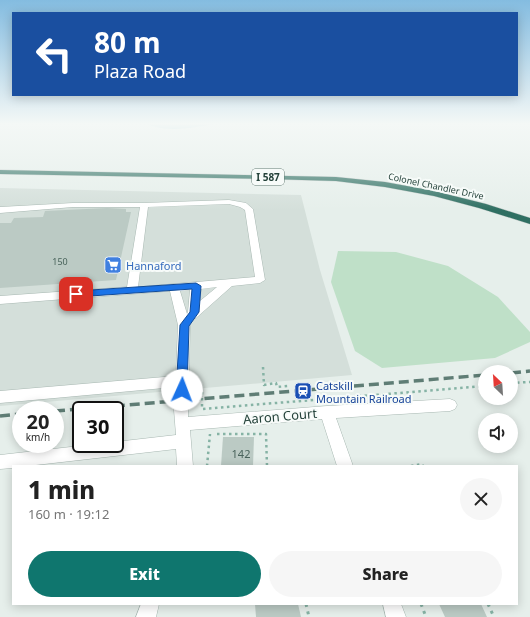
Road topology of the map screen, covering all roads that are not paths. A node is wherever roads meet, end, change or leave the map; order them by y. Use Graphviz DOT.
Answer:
graph roads {
  1 [pos="0,166"];
  2 [pos="0,172"];
  3 [pos="144,205"];
  4 [pos="0,210"];
  5 [pos="530,212"];
  6 [pos="530,221"];
  7 [pos="230,282"];
  8 [pos="196,286"];
  9 [pos="174,288"];
  10 [pos="132,291"];
  11 [pos="0,300"];
  12 [pos="194,312"];
  13 [pos="184,325"];
  14 [pos="182,386"];
  15 [pos="0,397"];
  16 [pos="450,405"];
  17 [pos="327,412"];
  18 [pos="183,424"];
  19 [pos="184,440"];
  20 [pos="0,462"];
  21 [pos="185,465"];
  22 [pos="345,465"];
  23 [pos="150,605"];
  24 [pos="392,605"];
  25 [pos="146,617"];
  26 [pos="396,617"];
  1 -- 5 [label="highway, Colonel Chandler Drive / I 587"];
  2 -- 6 [label="highway, Colonel Chandler Drive / I 587"];
  3 -- 4 [label="street"];
  3 -- 7 [label="street"];
  3 -- 10 [label="street"];
  7 -- 8 [label="street"];
  7 -- 12 [label="street"];
  8 -- 9 [label="street"];
  8 -- 12 [label="street"];
  9 -- 10 [label="street"];
  9 -- 13 [label="street"];
  10 -- 11 [label="street"];
  12 -- 13 [label="street"];
  13 -- 14 [label="street"];
  14 -- 15 [label="street"];
  14 -- 18 [label="street"];
  16 -- 17 [label="street, Aaron Court"];
  17 -- 18 [label="street, Aaron Court"];
  17 -- 22 [label="street"];
  18 -- 19 [label="street"];
  19 -- 20 [label="street"];
  19 -- 21 [label="street"];
  23 -- 25 [label="street"];
  24 -- 26 [label="street"];
}
